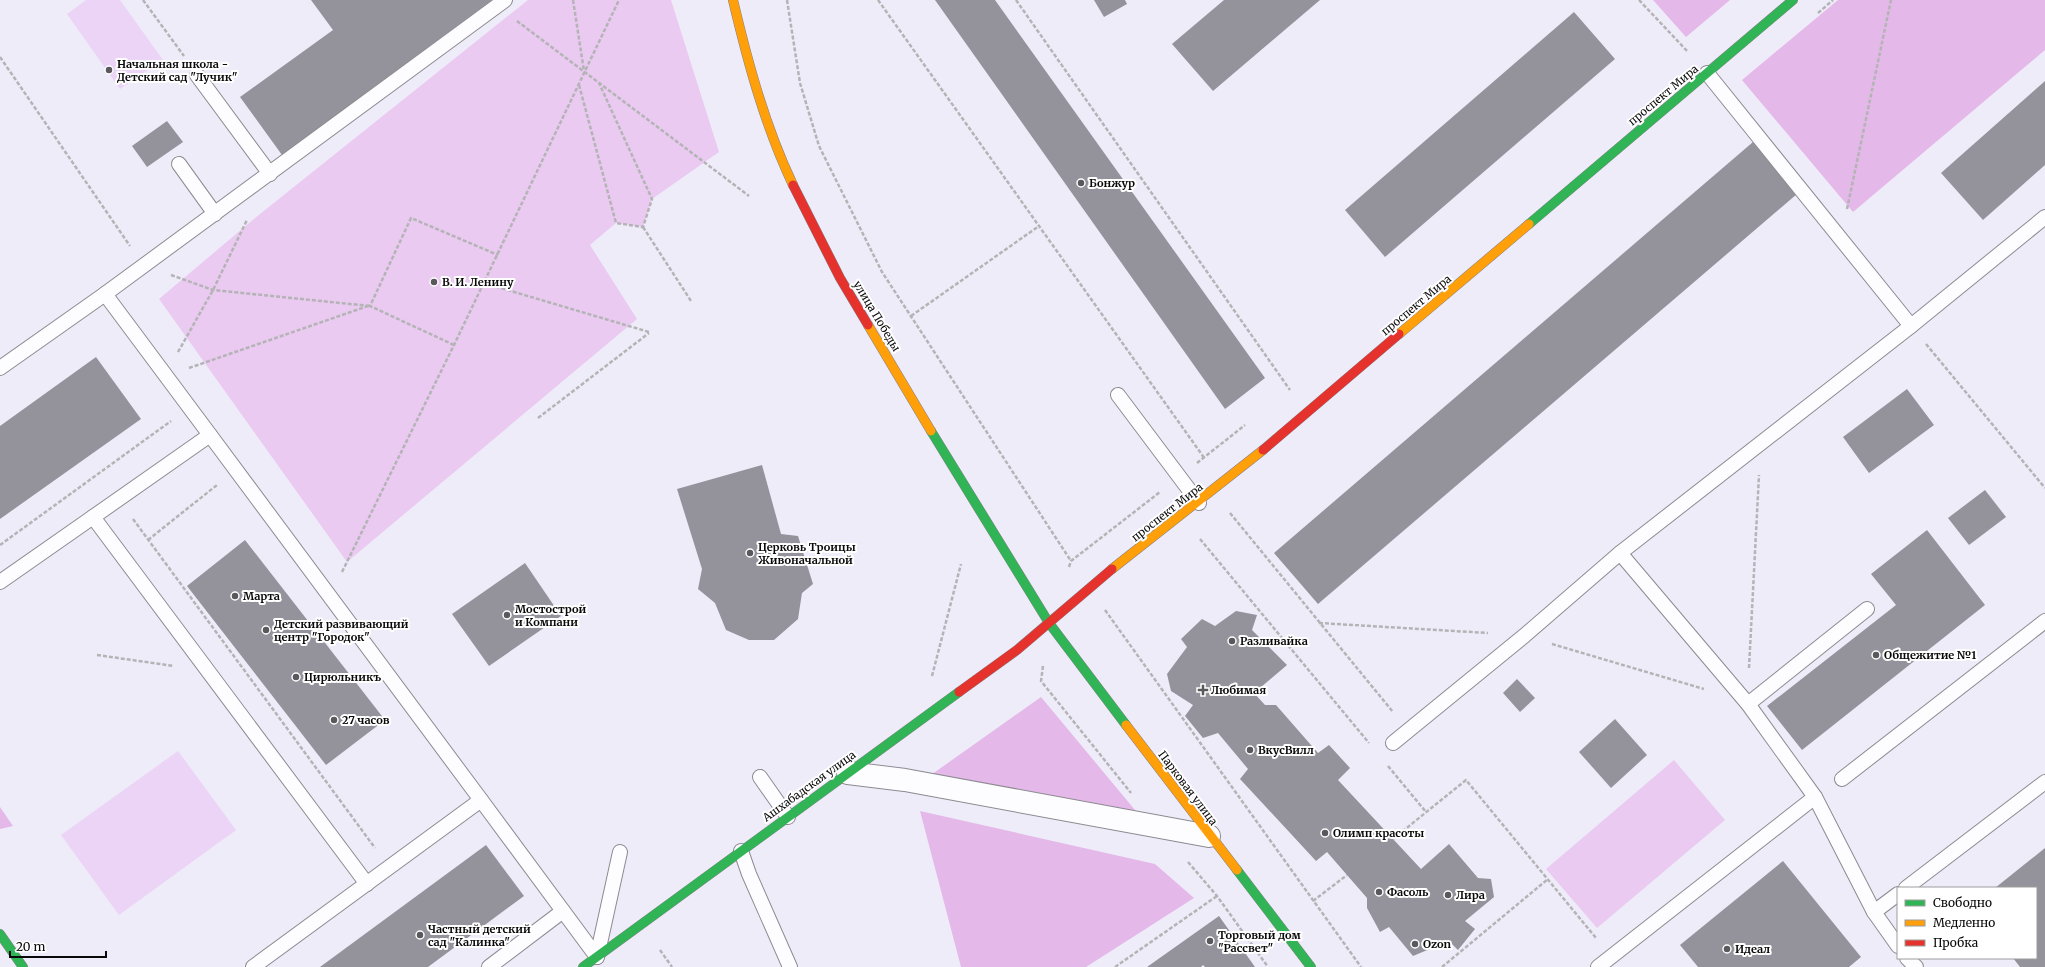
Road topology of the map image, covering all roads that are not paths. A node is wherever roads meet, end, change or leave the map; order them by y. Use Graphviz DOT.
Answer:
graph roads {
  1 [pos="733,0"];
  2 [pos="501,3"];
  3 [pos="1784,3"];
  4 [pos="1707,73"];
  5 [pos="197,75"];
  6 [pos="179,164"];
  7 [pos="270,174"];
  8 [pos="215,214"];
  9 [pos="2045,217"];
  10 [pos="105,294"];
  11 [pos="1911,326"];
  12 [pos="0,368"];
  13 [pos="1118,395"];
  14 [pos="210,435"];
  15 [pos="1199,503"];
  16 [pos="93,517"];
  17 [pos="1620,553"];
  18 [pos="0,582"];
  19 [pos="1867,609"];
  20 [pos="2045,621"];
  21 [pos="1048,622"];
  22 [pos="1748,704"];
  23 [pos="1393,744"];
  24 [pos="848,773"];
  25 [pos="760,777"];
  26 [pos="1842,779"];
  27 [pos="2045,782"];
  28 [pos="1815,796"];
  29 [pos="481,800"];
  30 [pos="788,817"];
  31 [pos="1209,836"];
  32 [pos="741,851"];
  33 [pos="620,852"];
  34 [pos="367,884"];
  35 [pos="1907,887"];
  36 [pos="1897,895"];
  37 [pos="563,911"];
  38 [pos="1874,912"];
  39 [pos="0,934"];
  40 [pos="1897,945"];
  41 [pos="597,956"];
  42 [pos="23,967"];
  43 [pos="253,967"];
  44 [pos="489,967"];
  45 [pos="583,967"];
  46 [pos="790,967"];
  47 [pos="1311,967"];
  48 [pos="1598,967"];
  1 -- 21 [label="street, улица Победы"];
  2 -- 7 [label="lane"];
  3 -- 4 [label="street, проспект Мира"];
  4 -- 11 [label="lane"];
  4 -- 15 [label="street, проспект Мира"];
  5 -- 7 [label="lane"];
  6 -- 8 [label="lane"];
  7 -- 8 [label="lane"];
  8 -- 10 [label="lane"];
  9 -- 11 [label="lane"];
  10 -- 12 [label="lane"];
  10 -- 14 [label="lane"];
  11 -- 17 [label="lane"];
  13 -- 15 [label="lane"];
  14 -- 16 [label="lane"];
  14 -- 29 [label="lane"];
  15 -- 21 [label="street, проспект Мира"];
  16 -- 18 [label="lane"];
  16 -- 34 [label="lane"];
  17 -- 22 [label="lane"];
  17 -- 23 [label="lane"];
  19 -- 22 [label="lane"];
  20 -- 26 [label="lane"];
  21 -- 24 [label="street, Ашхабадская улица"];
  21 -- 31 [label="street, Парковая улица"];
  22 -- 28 [label="lane"];
  24 -- 30 [label="street, Ашхабадская улица"];
  24 -- 31 [label="street"];
  25 -- 30 [label="lane"];
  27 -- 35 [label="lane"];
  28 -- 38 [label="lane"];
  28 -- 48 [label="lane"];
  29 -- 34 [label="lane"];
  29 -- 37 [label="lane"];
  30 -- 32 [label="street, Ашхабадская улица"];
  31 -- 47 [label="street, Парковая улица"];
  32 -- 41 [label="street, Ашхабадская улица"];
  32 -- 46 [label="lane"];
  33 -- 41 [label="lane"];
  34 -- 43 [label="lane"];
  36 -- 38 [label="lane"];
  37 -- 41 [label="lane"];
  37 -- 44 [label="lane"];
  38 -- 40 [label="lane"];
  39 -- 42 [label="street"];
  41 -- 45 [label="street, Ашхабадская улица"];
}
